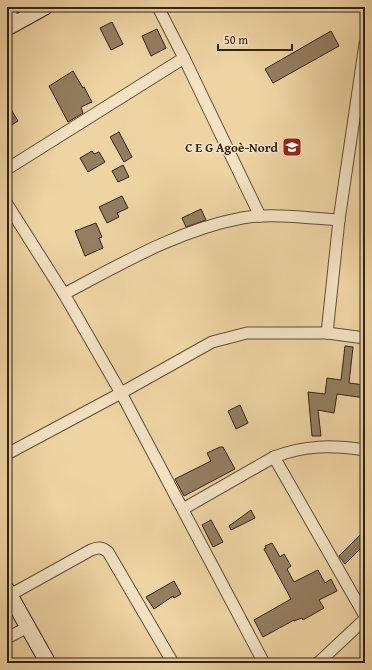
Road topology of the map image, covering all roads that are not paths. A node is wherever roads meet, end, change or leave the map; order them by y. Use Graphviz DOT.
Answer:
graph roads {
  1 [pos="45,7"];
  2 [pos="158,7"];
  3 [pos="7,8"];
  4 [pos="11,26"];
  5 [pos="365,44"];
  6 [pos="184,58"];
  7 [pos="360,112"];
  8 [pos="7,169"];
  9 [pos="7,204"];
  10 [pos="260,216"];
  11 [pos="339,220"];
  12 [pos="64,294"];
  13 [pos="327,333"];
  14 [pos="365,338"];
  15 [pos="121,393"];
  16 [pos="365,450"];
  17 [pos="7,454"];
  18 [pos="274,457"];
  19 [pos="183,509"];
  20 [pos="8,593"];
  21 [pos="365,617"];
  22 [pos="28,627"];
  23 [pos="7,638"];
  24 [pos="48,663"];
  25 [pos="173,663"];
  26 [pos="264,663"];
  27 [pos="318,663"];
  1 -- 4 [label="street"];
  2 -- 6 [label="street"];
  3 -- 4 [label="street"];
  5 -- 7 [label="street"];
  6 -- 8 [label="street"];
  6 -- 10 [label="street"];
  7 -- 11 [label="street"];
  9 -- 12 [label="street"];
  10 -- 11 [label="street"];
  10 -- 12 [label="street"];
  11 -- 13 [label="street"];
  12 -- 15 [label="street"];
  13 -- 14 [label="street"];
  13 -- 15 [label="street"];
  15 -- 17 [label="street"];
  15 -- 19 [label="street"];
  16 -- 18 [label="street"];
  18 -- 19 [label="street"];
  18 -- 21 [label="street"];
  19 -- 26 [label="street"];
  20 -- 22 [label="street"];
  20 -- 25 [label="street"];
  21 -- 27 [label="street"];
  22 -- 23 [label="street"];
  22 -- 24 [label="street"];
}
